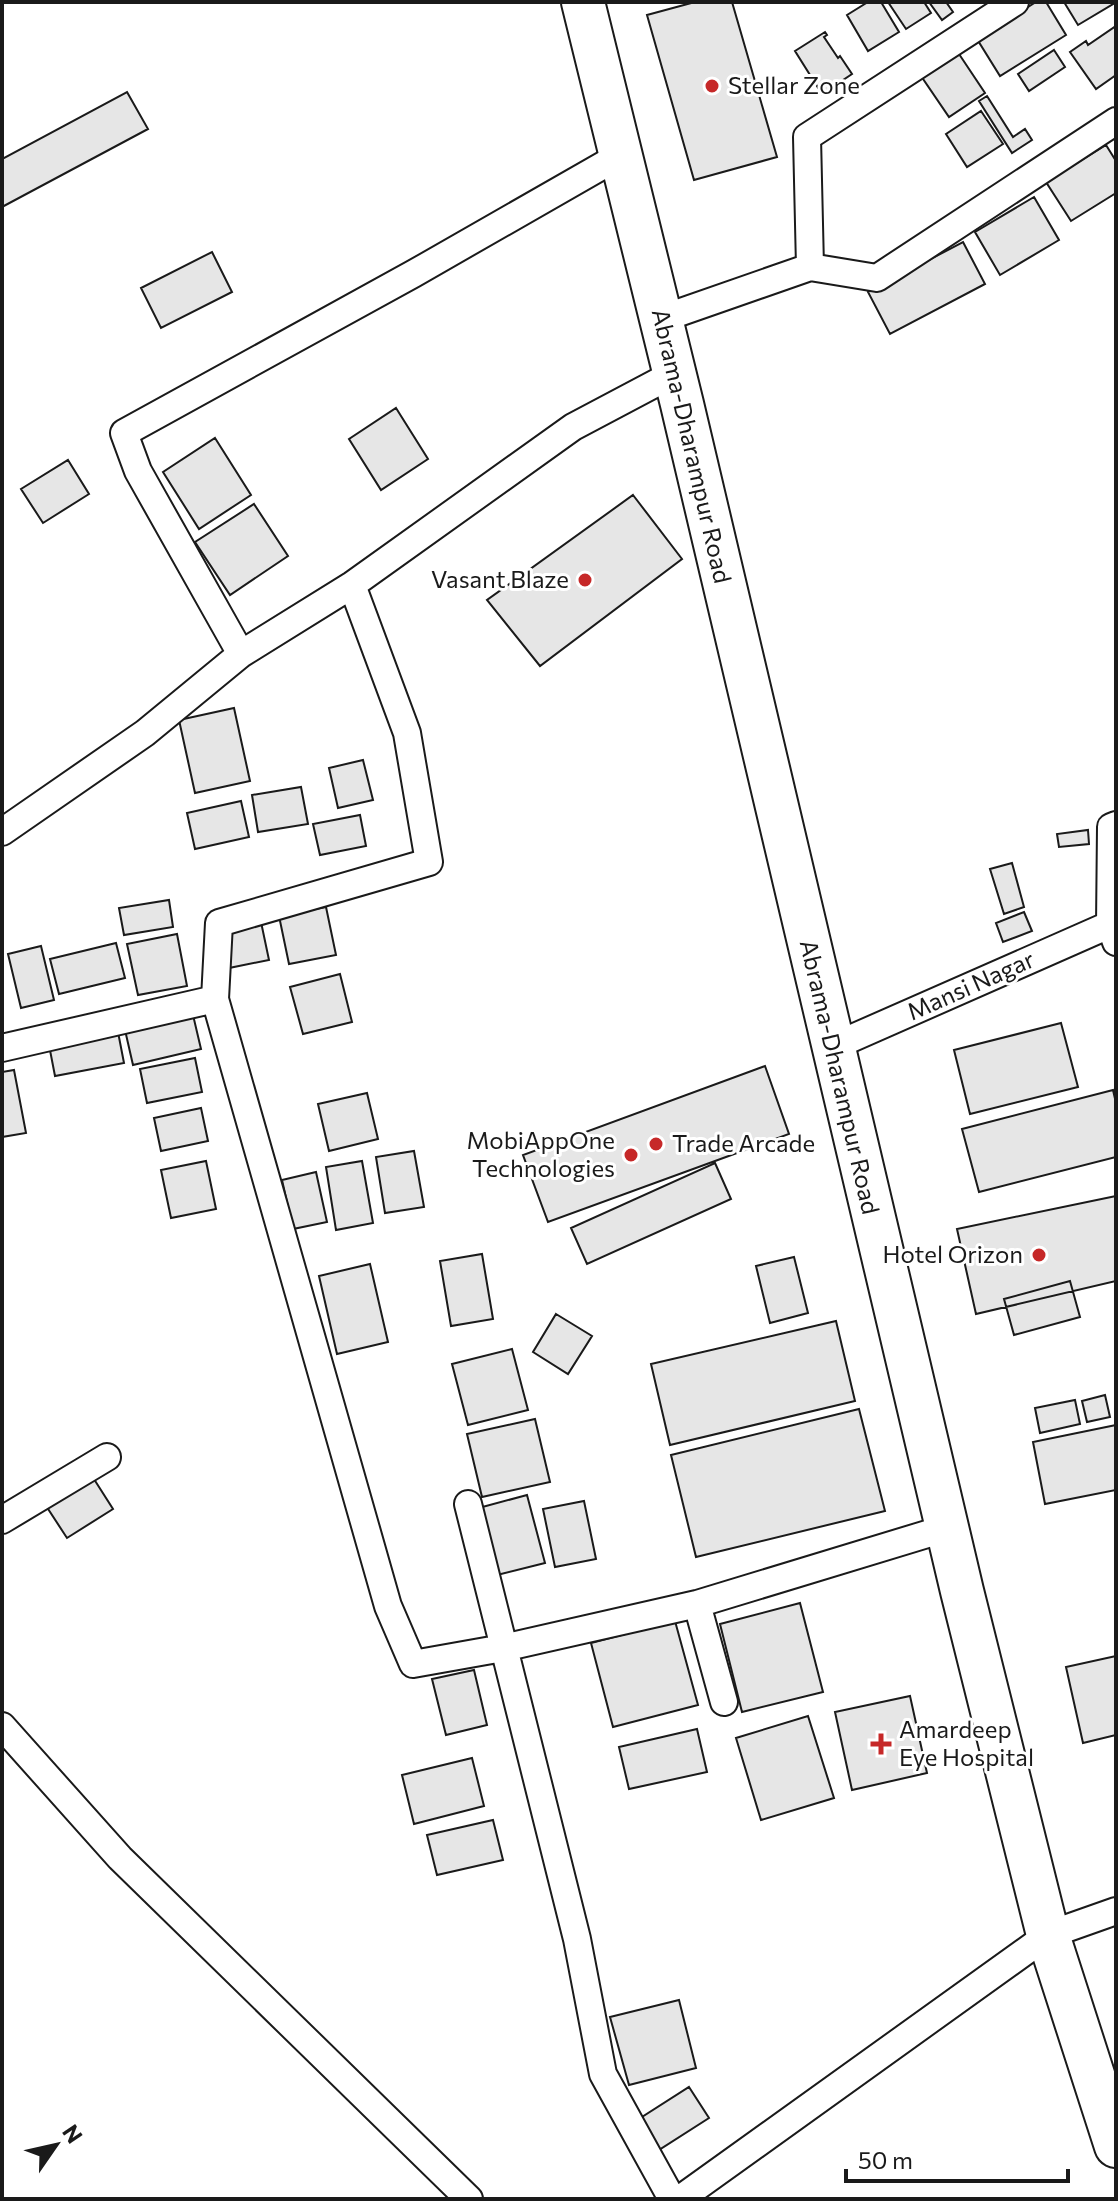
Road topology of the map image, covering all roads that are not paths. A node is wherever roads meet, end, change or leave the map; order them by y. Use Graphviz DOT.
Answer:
graph roads {
  1 [pos="583,2"];
  2 [pos="1015,2"];
  3 [pos="1116,121"];
  4 [pos="621,155"];
  5 [pos="810,267"];
  6 [pos="661,319"];
  7 [pos="675,373"];
  8 [pos="352,585"];
  9 [pos="241,654"];
  10 [pos="1116,825"];
  11 [pos="2,832"];
  12 [pos="1114,930"];
  13 [pos="215,999"];
  14 [pos="832,1047"];
  15 [pos="2,1048"];
  16 [pos="107,1457"];
  17 [pos="468,1504"];
  18 [pos="2,1520"];
  19 [pos="947,1528"];
  20 [pos="697,1604"];
  21 [pos="503,1648"];
  22 [pos="724,1702"];
  23 [pos="2,1726"];
  24 [pos="1116,1911"];
  25 [pos="1048,1935"];
  26 [pos="1116,2146"];
  27 [pos="469,2199"];
  28 [pos="672,2199"];
  29 [pos="680,2199"];
  1 -- 4 [label="main road, Abrama-Dharampur Road"];
  2 -- 5 [label="street"];
  3 -- 5 [label="street"];
  4 -- 6 [label="main road, Abrama-Dharampur Road"];
  4 -- 9 [label="street"];
  5 -- 6 [label="street"];
  6 -- 7 [label="main road, Abrama-Dharampur Road"];
  7 -- 8 [label="street"];
  7 -- 14 [label="main road, Abrama-Dharampur Road"];
  8 -- 9 [label="street"];
  8 -- 13 [label="street"];
  9 -- 11 [label="street"];
  10 -- 12 [label="street, Mansi Nagar"];
  12 -- 14 [label="street, Mansi Nagar"];
  13 -- 15 [label="street"];
  13 -- 21 [label="street"];
  14 -- 19 [label="main road, Abrama-Dharampur Road"];
  16 -- 18 [label="street"];
  17 -- 21 [label="street"];
  19 -- 20 [label="street"];
  19 -- 25 [label="main road, Abrama-Dharampur Road"];
  20 -- 21 [label="street"];
  20 -- 22 [label="street"];
  21 -- 28 [label="street"];
  23 -- 27 [label="street"];
  24 -- 25 [label="street"];
  25 -- 26 [label="main road, Abrama-Dharampur Road"];
  25 -- 29 [label="street"];
}
